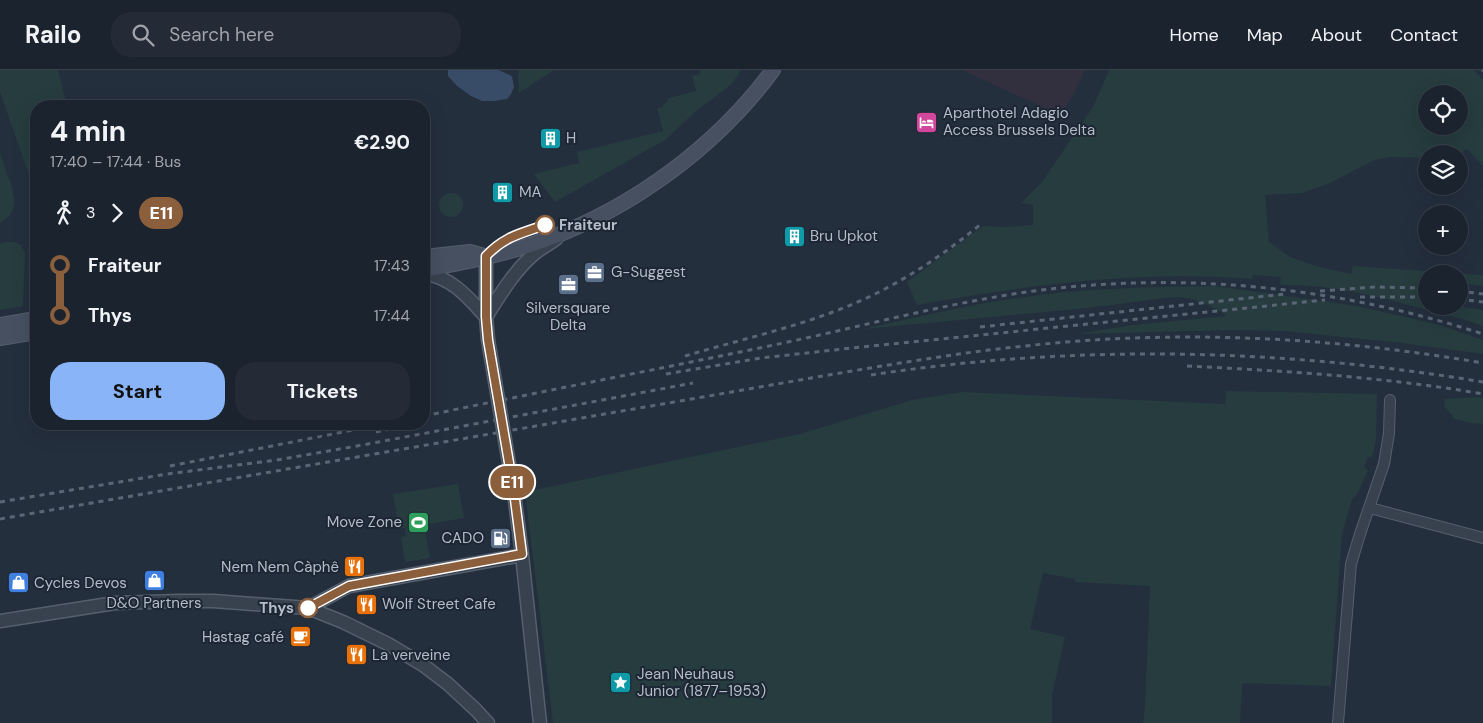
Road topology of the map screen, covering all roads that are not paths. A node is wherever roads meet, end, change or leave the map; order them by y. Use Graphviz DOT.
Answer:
graph roads {
  1 [pos="773,70"];
  2 [pos="570,230"];
  3 [pos="430,256"];
  4 [pos="486,256"];
  5 [pos="430,270"];
  6 [pos="430,274"];
  7 [pos="486,317"];
  8 [pos="30,320"];
  9 [pos="0,325"];
  10 [pos="30,333"];
  11 [pos="0,338"];
  12 [pos="1390,400"];
  13 [pos="1370,508"];
  14 [pos="1483,538"];
  15 [pos="522,554"];
  16 [pos="308,608"];
  17 [pos="0,621"];
  18 [pos="488,723"];
  19 [pos="540,723"];
  20 [pos="1338,723"];
  1 -- 2 [label="main road"];
  2 -- 4 [label="main road"];
  2 -- 7 [label="street"];
  3 -- 4 [label="main road"];
  4 -- 5 [label="main road"];
  4 -- 7 [label="street"];
  6 -- 7 [label="street"];
  7 -- 15 [label="street, bridge"];
  8 -- 9 [label="main road"];
  10 -- 11 [label="main road"];
  12 -- 13 [label="street"];
  13 -- 14 [label="street"];
  13 -- 20 [label="street"];
  15 -- 16 [label="street"];
  15 -- 19 [label="street"];
  16 -- 17 [label="street"];
  16 -- 18 [label="street"];
}
